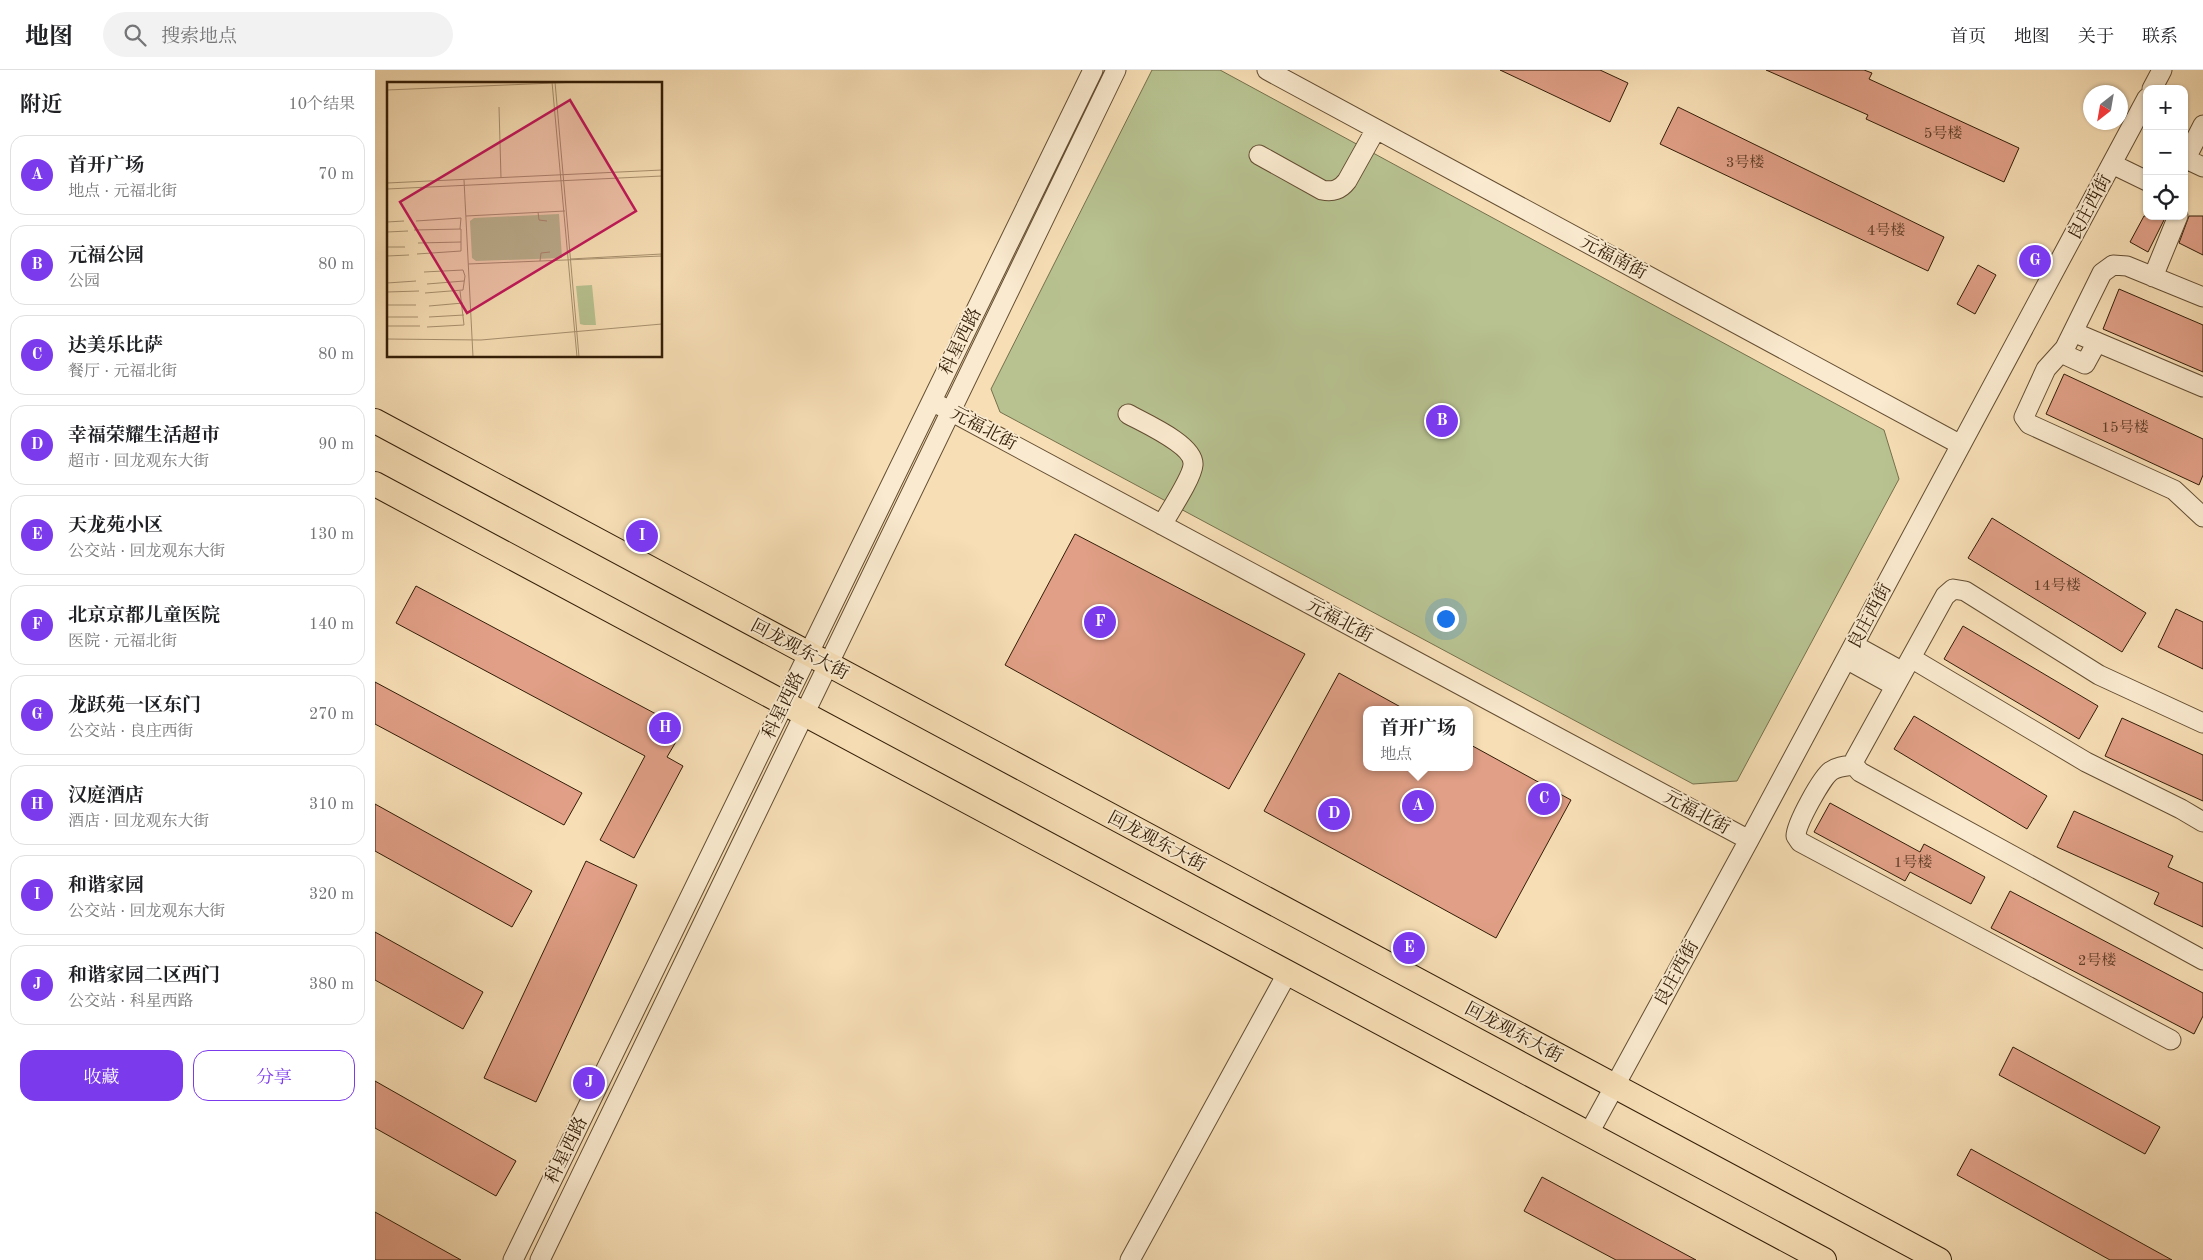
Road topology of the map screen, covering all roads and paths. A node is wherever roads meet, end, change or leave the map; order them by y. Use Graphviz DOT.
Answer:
graph roads {
  1 [pos="1093,70"];
  2 [pos="1116,70"];
  3 [pos="1267,70"];
  4 [pos="2162,70"];
  5 [pos="2154,85"];
  6 [pos="2143,105"];
  7 [pos="2203,125"];
  8 [pos="1376,129"];
  9 [pos="1259,155"];
  10 [pos="2188,155"];
  11 [pos="2114,159"];
  12 [pos="2188,162"];
  13 [pos="2203,167"];
  14 [pos="2143,168"];
  15 [pos="2143,178"];
  16 [pos="2176,220"];
  17 [pos="2153,276"];
  18 [pos="2203,297"];
  19 [pos="2073,332"];
  20 [pos="2097,342"];
  21 [pos="2061,353"];
  22 [pos="2203,388"];
  23 [pos="932,400"];
  24 [pos="951,411"];
  25 [pos="1128,414"];
  26 [pos="375,421"];
  27 [pos="1961,445"];
  28 [pos="375,484"];
  29 [pos="2203,516"];
  30 [pos="1162,525"];
  31 [pos="1850,652"];
  32 [pos="818,659"];
  33 [pos="1903,672"];
  34 [pos="794,708"];
  35 [pos="2203,723"];
  36 [pos="1854,765"];
  37 [pos="2203,822"];
  38 [pos="1749,840"];
  39 [pos="2203,960"];
  40 [pos="1287,972"];
  41 [pos="2171,1040"];
  42 [pos="1615,1086"];
  43 [pos="1589,1133"];
  44 [pos="513,1260"];
  45 [pos="539,1260"];
  46 [pos="1130,1260"];
  47 [pos="1824,1260"];
  48 [pos="1939,1260"];
  1 -- 23 [label="street, 科星西路"];
  2 -- 24 [label="street, 科星西路"];
  3 -- 8 [label="street, 元福南街"];
  4 -- 5 [label="street"];
  6 -- 11 [label="street, 良庄西街"];
  7 -- 10 [label="street"];
  8 -- 9 [label="street"];
  8 -- 27 [label="street, 元福南街"];
  11 -- 14 [label="street"];
  11 -- 15 [label="street"];
  11 -- 27 [label="street, 良庄西街"];
  12 -- 13 [label="street"];
  16 -- 17 [label="street"];
  17 -- 18 [label="street"];
  17 -- 19 [label="street"];
  19 -- 20 [label="street"];
  19 -- 21 [label="street"];
  20 -- 21 [label="street"];
  20 -- 22 [label="street"];
  21 -- 29 [label="street"];
  23 -- 24 [label="street, 元福北街"];
  23 -- 32 [label="street, 科星西路"];
  24 -- 30 [label="street, 元福北街"];
  24 -- 32 [label="street, 科星西路"];
  25 -- 30 [label="street"];
  26 -- 32 [label="main road, 回龙观东大街"];
  27 -- 31 [label="street, 良庄西街"];
  28 -- 34 [label="main road"];
  30 -- 38 [label="street, 元福北街"];
  31 -- 33 [label="street"];
  31 -- 38 [label="street, 良庄西街"];
  32 -- 34 [label="street, 科星西路"];
  32 -- 42 [label="main road, 回龙观东大街"];
  33 -- 35 [label="street"];
  33 -- 36 [label="street"];
  33 -- 37 [label="street"];
  34 -- 40 [label="main road"];
  34 -- 44 [label="street, 科星西路"];
  34 -- 45 [label="street, 科星西路"];
  36 -- 39 [label="street"];
  36 -- 41 [label="street"];
  38 -- 42 [label="street, 良庄西街"];
  40 -- 43 [label="main road"];
  40 -- 46 [label="street"];
  42 -- 43 [label="street, 良庄西街"];
  42 -- 48 [label="main road, 回龙观东大街"];
  43 -- 47 [label="main road"];
}
